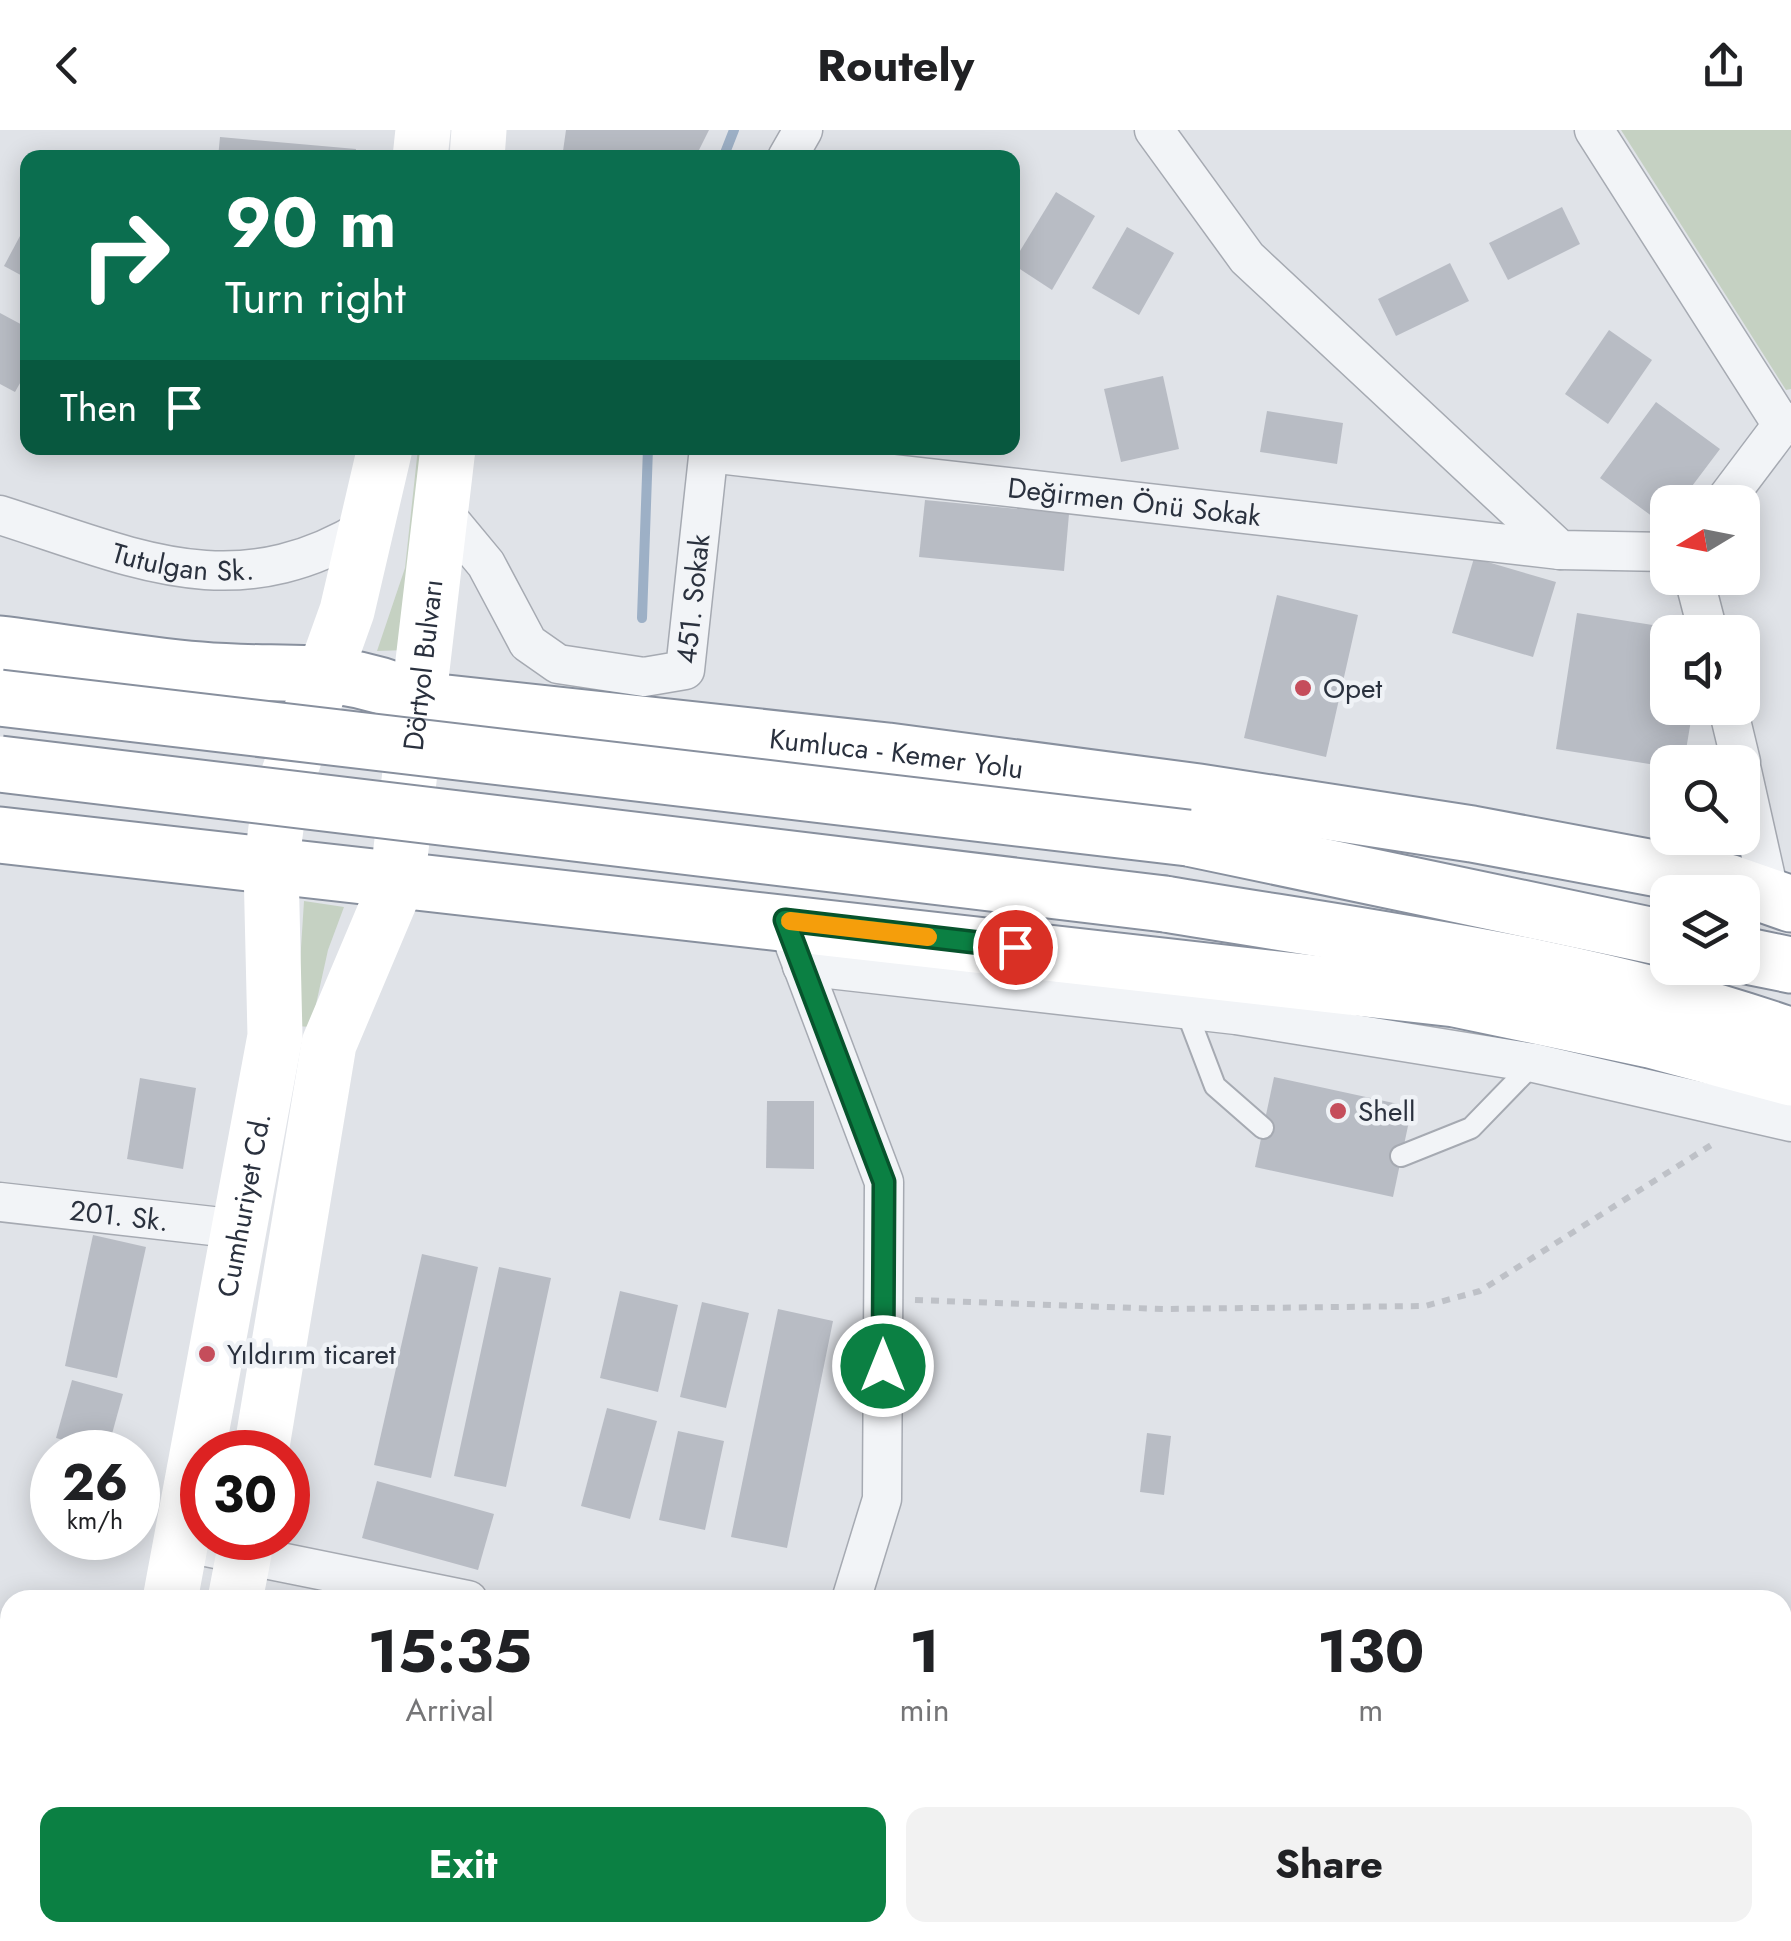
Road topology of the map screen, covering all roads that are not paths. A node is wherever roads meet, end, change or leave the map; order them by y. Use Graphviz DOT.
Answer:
graph roads {
  1 [pos="1154,130"];
  2 [pos="1594,130"];
  3 [pos="1786,424"];
  4 [pos="384,455"];
  5 [pos="447,455"];
  6 [pos="708,455"];
  7 [pos="752,455"];
  8 [pos="1738,485"];
  9 [pos="442,511"];
  10 [pos="0,514"];
  11 [pos="366,528"];
  12 [pos="1560,550"];
  13 [pos="1650,552"];
  14 [pos="0,644"];
  15 [pos="324,672"];
  16 [pos="0,698"];
  17 [pos="420,700"];
  18 [pos="0,764"];
  19 [pos="1760,832"];
  20 [pos="0,834"];
  21 [pos="271,866"];
  22 [pos="397,883"];
  23 [pos="1780,900"];
  24 [pos="1650,935"];
  25 [pos="794,943"];
  26 [pos="1760,959"];
  27 [pos="1791,965"];
  28 [pos="1186,1010"];
  29 [pos="276,1036"];
  30 [pos="1791,1036"];
  31 [pos="329,1044"];
  32 [pos="1534,1063"];
  33 [pos="1780,1105"];
  34 [pos="1263,1128"];
  35 [pos="1401,1156"];
  36 [pos="0,1202"];
  37 [pos="239,1228"];
  38 [pos="202,1430"];
  39 [pos="265,1430"];
  40 [pos="180,1547"];
  41 [pos="242,1564"];
  42 [pos="172,1590"];
  43 [pos="405,1590"];
  44 [pos="854,1590"];
  1 -- 12 [label="street"];
  2 -- 3 [label="street"];
  3 -- 8 [label="street"];
  4 -- 11 [label="main road"];
  5 -- 9 [label="main road, Dörtyol Bulvarı"];
  6 -- 9 [label="street, 451. Sokak"];
  7 -- 12 [label="street, Değirmen Önü Sokak"];
  9 -- 17 [label="main road, Dörtyol Bulvarı"];
  10 -- 11 [label="street, Tutulgan Sk."];
  11 -- 15 [label="main road"];
  12 -- 13 [label="street, Değirmen Önü Sokak"];
  14 -- 15 [label="main road, Kumluca - Kemer Yolu"];
  15 -- 17 [label="main road, Kumluca - Kemer Yolu"];
  15 -- 21 [label="main road"];
  16 -- 24 [label="main road, Kumluca - Kemer Yolu, bridge"];
  17 -- 22 [label="main road, Dörtyol Bulvarı"];
  17 -- 23 [label="main road, Kumluca - Kemer Yolu"];
  18 -- 30 [label="main road, bridge"];
  19 -- 23 [label="street"];
  20 -- 21 [label="main road"];
  21 -- 22 [label="main road"];
  21 -- 29 [label="main road, Cumhuriyet Cd."];
  22 -- 25 [label="main road"];
  22 -- 31 [label="main road, Cumhuriyet Cd."];
  25 -- 28 [label="street"];
  25 -- 33 [label="main road"];
  25 -- 44 [label="street"];
  26 -- 27 [label="main road"];
  28 -- 32 [label="street"];
  28 -- 34 [label="lane"];
  29 -- 31 [label="main road"];
  29 -- 37 [label="main road, Cumhuriyet Cd."];
  31 -- 39 [label="main road, Cumhuriyet Cd."];
  32 -- 33 [label="street"];
  32 -- 35 [label="lane"];
  36 -- 37 [label="street, 201. Sk."];
  37 -- 38 [label="main road, Cumhuriyet Cd."];
  40 -- 42 [label="main road, Cumhuriyet Cd."];
  41 -- 43 [label="street"];
}
